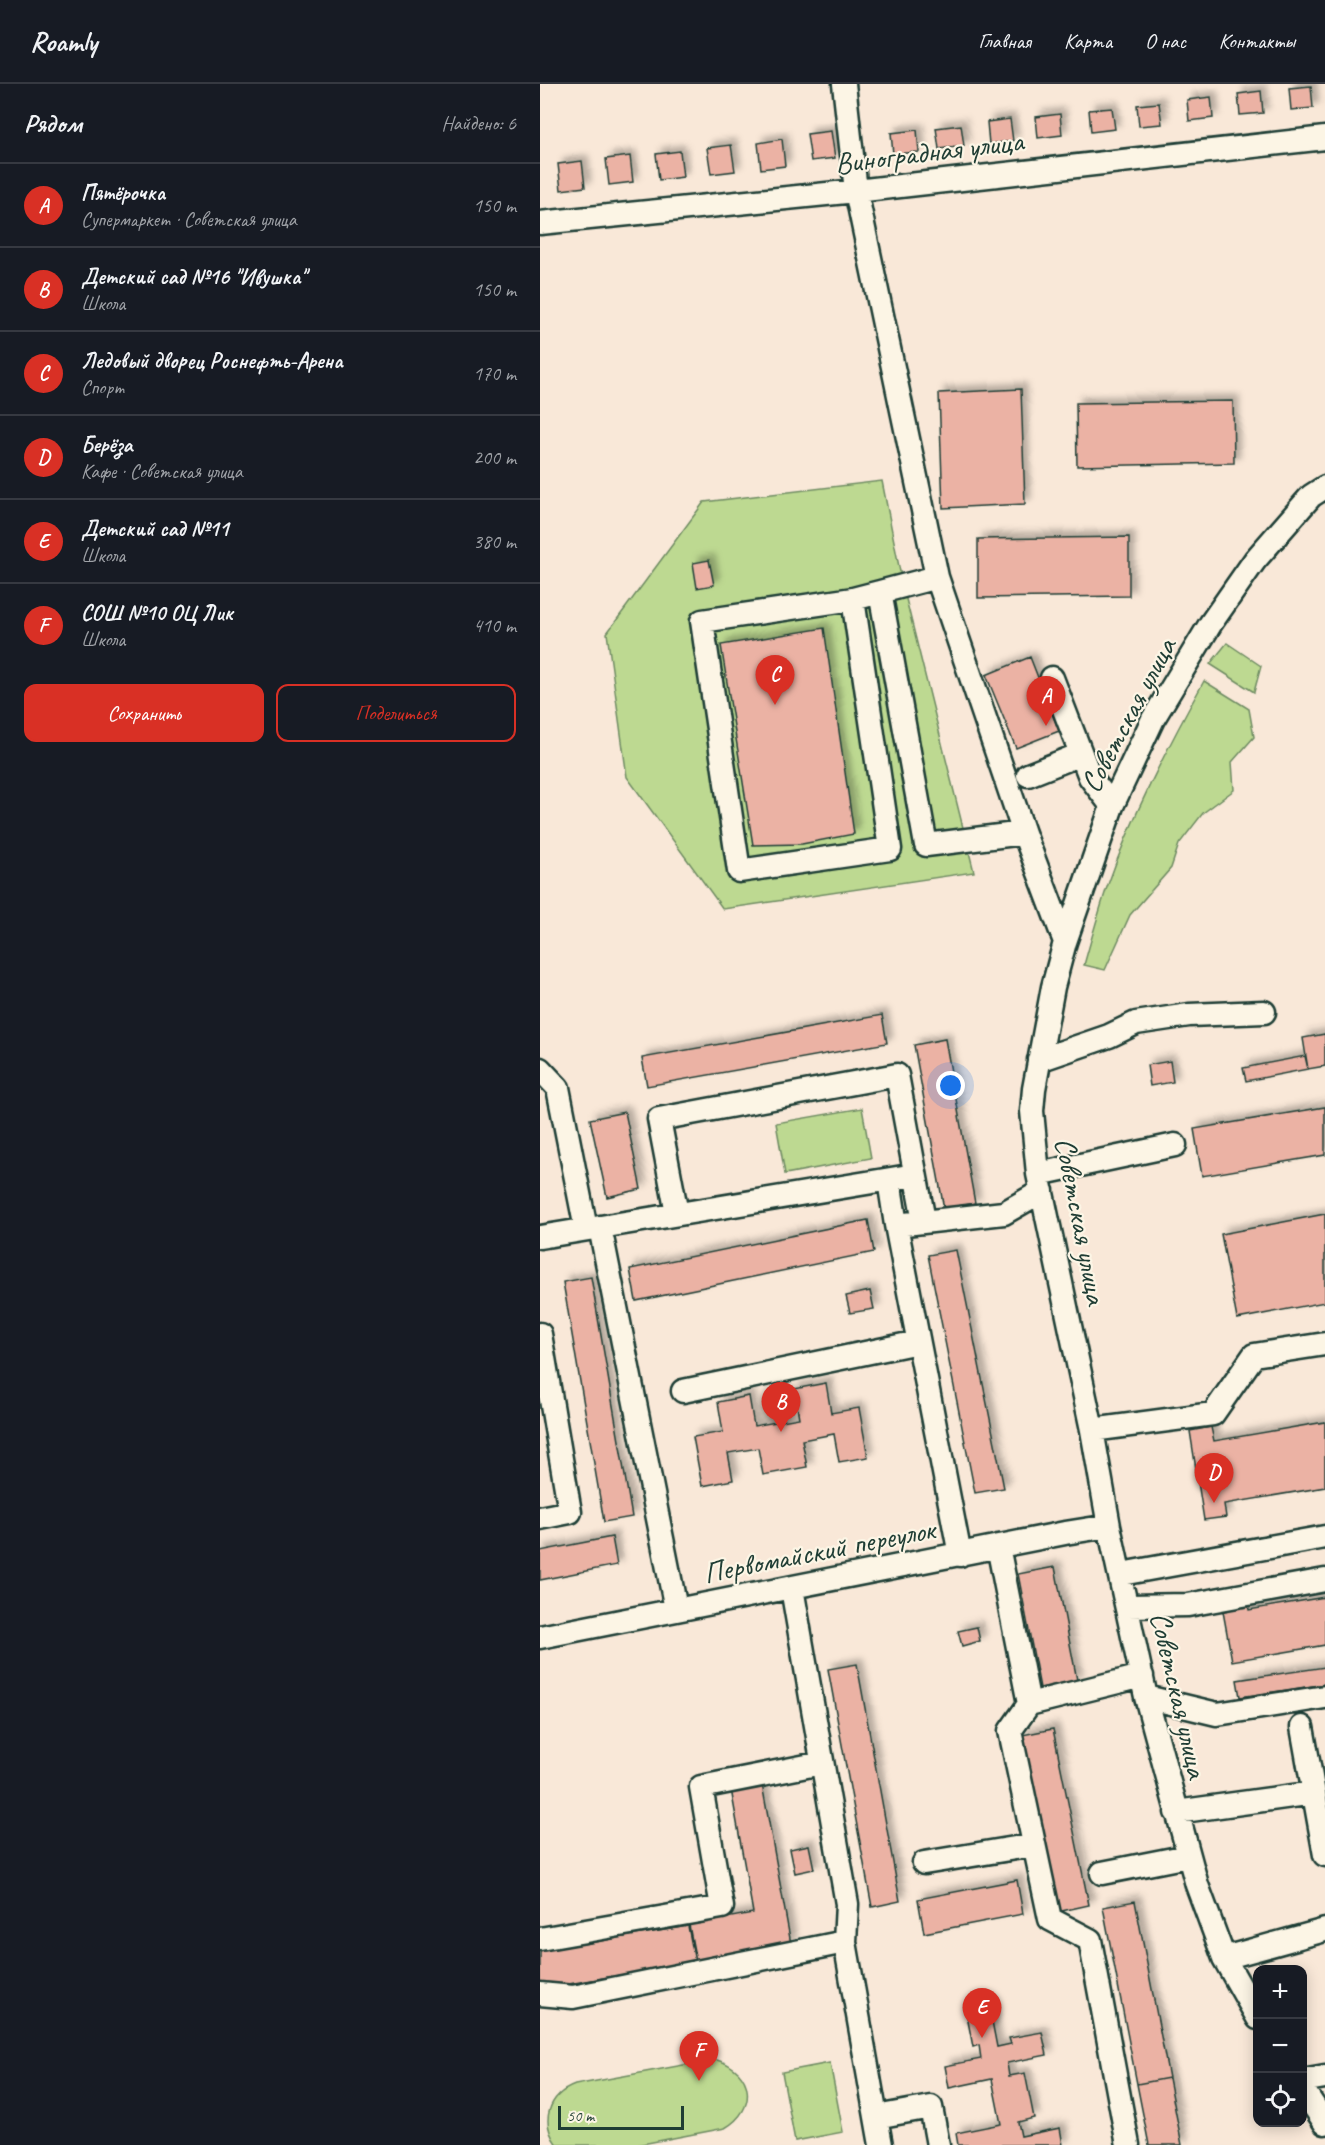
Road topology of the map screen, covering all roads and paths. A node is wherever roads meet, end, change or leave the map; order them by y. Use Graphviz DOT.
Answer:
graph roads {
  1 [pos="844,84"];
  2 [pos="1325,138"];
  3 [pos="856,191"];
  4 [pos="540,223"];
  5 [pos="1325,487"];
  6 [pos="938,577"];
  7 [pos="880,592"];
  8 [pos="853,599"];
  9 [pos="1052,678"];
  10 [pos="1081,754"];
  11 [pos="1028,775"];
  12 [pos="1112,806"];
  13 [pos="1024,833"];
  14 [pos="926,844"];
  15 [pos="890,849"];
  16 [pos="1065,942"];
  17 [pos="1264,1012"];
  18 [pos="1039,1060"];
  19 [pos="540,1069"];
  20 [pos="1175,1145"];
  21 [pos="915,1175"];
  22 [pos="889,1180"];
  23 [pos="1040,1182"];
  24 [pos="676,1214"];
  25 [pos="924,1221"];
  26 [pos="896,1225"];
  27 [pos="593,1228"];
  28 [pos="540,1237"];
  29 [pos="540,1334"];
  30 [pos="918,1342"];
  31 [pos="1325,1344"];
  32 [pos="683,1391"];
  33 [pos="1092,1430"];
  34 [pos="540,1518"];
  35 [pos="1109,1526"];
  36 [pos="1325,1537"];
  37 [pos="998,1546"];
  38 [pos="960,1555"];
  39 [pos="1121,1574"];
  40 [pos="1325,1580"];
  41 [pos="792,1588"];
  42 [pos="1128,1606"];
  43 [pos="676,1610"];
  44 [pos="540,1637"];
  45 [pos="1144,1687"];
  46 [pos="1325,1697"];
  47 [pos="1029,1704"];
  48 [pos="1302,1727"];
  49 [pos="822,1763"];
  50 [pos="1314,1793"];
  51 [pos="1176,1812"];
  52 [pos="1034,1845"];
  53 [pos="1325,1855"];
  54 [pos="1188,1857"];
  55 [pos="924,1863"];
  56 [pos="1102,1873"];
  57 [pos="1325,1930"];
  58 [pos="540,1939"];
  59 [pos="845,1942"];
  60 [pos="1224,1958"];
  61 [pos="540,1994"];
  62 [pos="1253,2011"];
  63 [pos="1325,2077"];
  64 [pos="1307,2080"];
  65 [pos="1307,2096"];
  66 [pos="876,2117"];
  67 [pos="1325,2123"];
  68 [pos="881,2145"];
  69 [pos="938,2145"];
  70 [pos="1128,2145"];
  1 -- 3 [label="street"];
  2 -- 3 [label="street, Виноградная улица"];
  3 -- 4 [label="street, Виноградная улица"];
  3 -- 6 [label="street"];
  5 -- 12 [label="street, Советская улица"];
  6 -- 7 [label="street"];
  6 -- 13 [label="street"];
  7 -- 8 [label="street"];
  7 -- 14 [label="street"];
  8 -- 15 [label="street"];
  8 -- 15 [label="street"];
  9 -- 10 [label="street"];
  10 -- 11 [label="street"];
  10 -- 12 [label="street"];
  12 -- 16 [label="street, Советская улица"];
  13 -- 14 [label="street"];
  13 -- 16 [label="street"];
  14 -- 15 [label="street"];
  16 -- 18 [label="street, Советская улица"];
  17 -- 18 [label="street"];
  18 -- 23 [label="street, Советская улица"];
  19 -- 27 [label="street"];
  20 -- 23 [label="street"];
  21 -- 22 [label="street"];
  21 -- 24 [label="street"];
  21 -- 25 [label="street"];
  22 -- 24 [label="street"];
  22 -- 26 [label="street"];
  23 -- 25 [label="street"];
  23 -- 33 [label="street, Советская улица"];
  24 -- 27 [label="street"];
  25 -- 26 [label="street"];
  26 -- 30 [label="street"];
  27 -- 28 [label="street"];
  27 -- 43 [label="street"];
  29 -- 34 [label="street"];
  30 -- 32 [label="street"];
  30 -- 38 [label="street"];
  31 -- 33 [label="street"];
  33 -- 35 [label="street, Советская улица"];
  35 -- 37 [label="street, Первомайский переулок"];
  35 -- 39 [label="street, Советская улица"];
  36 -- 39 [label="street"];
  37 -- 38 [label="street, Первомайский переулок"];
  37 -- 47 [label="street"];
  38 -- 41 [label="street, Первомайский переулок"];
  39 -- 42 [label="street, Советская улица"];
  40 -- 42 [label="street"];
  41 -- 43 [label="street, Первомайский переулок"];
  41 -- 49 [label="street"];
  42 -- 45 [label="street, Советская улица"];
  43 -- 44 [label="street, Первомайский переулок"];
  45 -- 46 [label="street"];
  45 -- 47 [label="street"];
  45 -- 51 [label="street, Советская улица"];
  47 -- 52 [label="street"];
  48 -- 50 [label="street"];
  49 -- 58 [label="street"];
  49 -- 59 [label="street"];
  50 -- 51 [label="street"];
  50 -- 53 [label="street"];
  51 -- 54 [label="street, Советская улица"];
  52 -- 55 [label="street"];
  52 -- 70 [label="street"];
  54 -- 56 [label="street"];
  54 -- 60 [label="street, Советская улица"];
  57 -- 60 [label="street"];
  59 -- 61 [label="street"];
  59 -- 66 [label="street"];
  60 -- 62 [label="street, Советская улица"];
  63 -- 64 [label="street"];
  65 -- 67 [label="street"];
  66 -- 68 [label="street"];
  66 -- 69 [label="street"];
}
